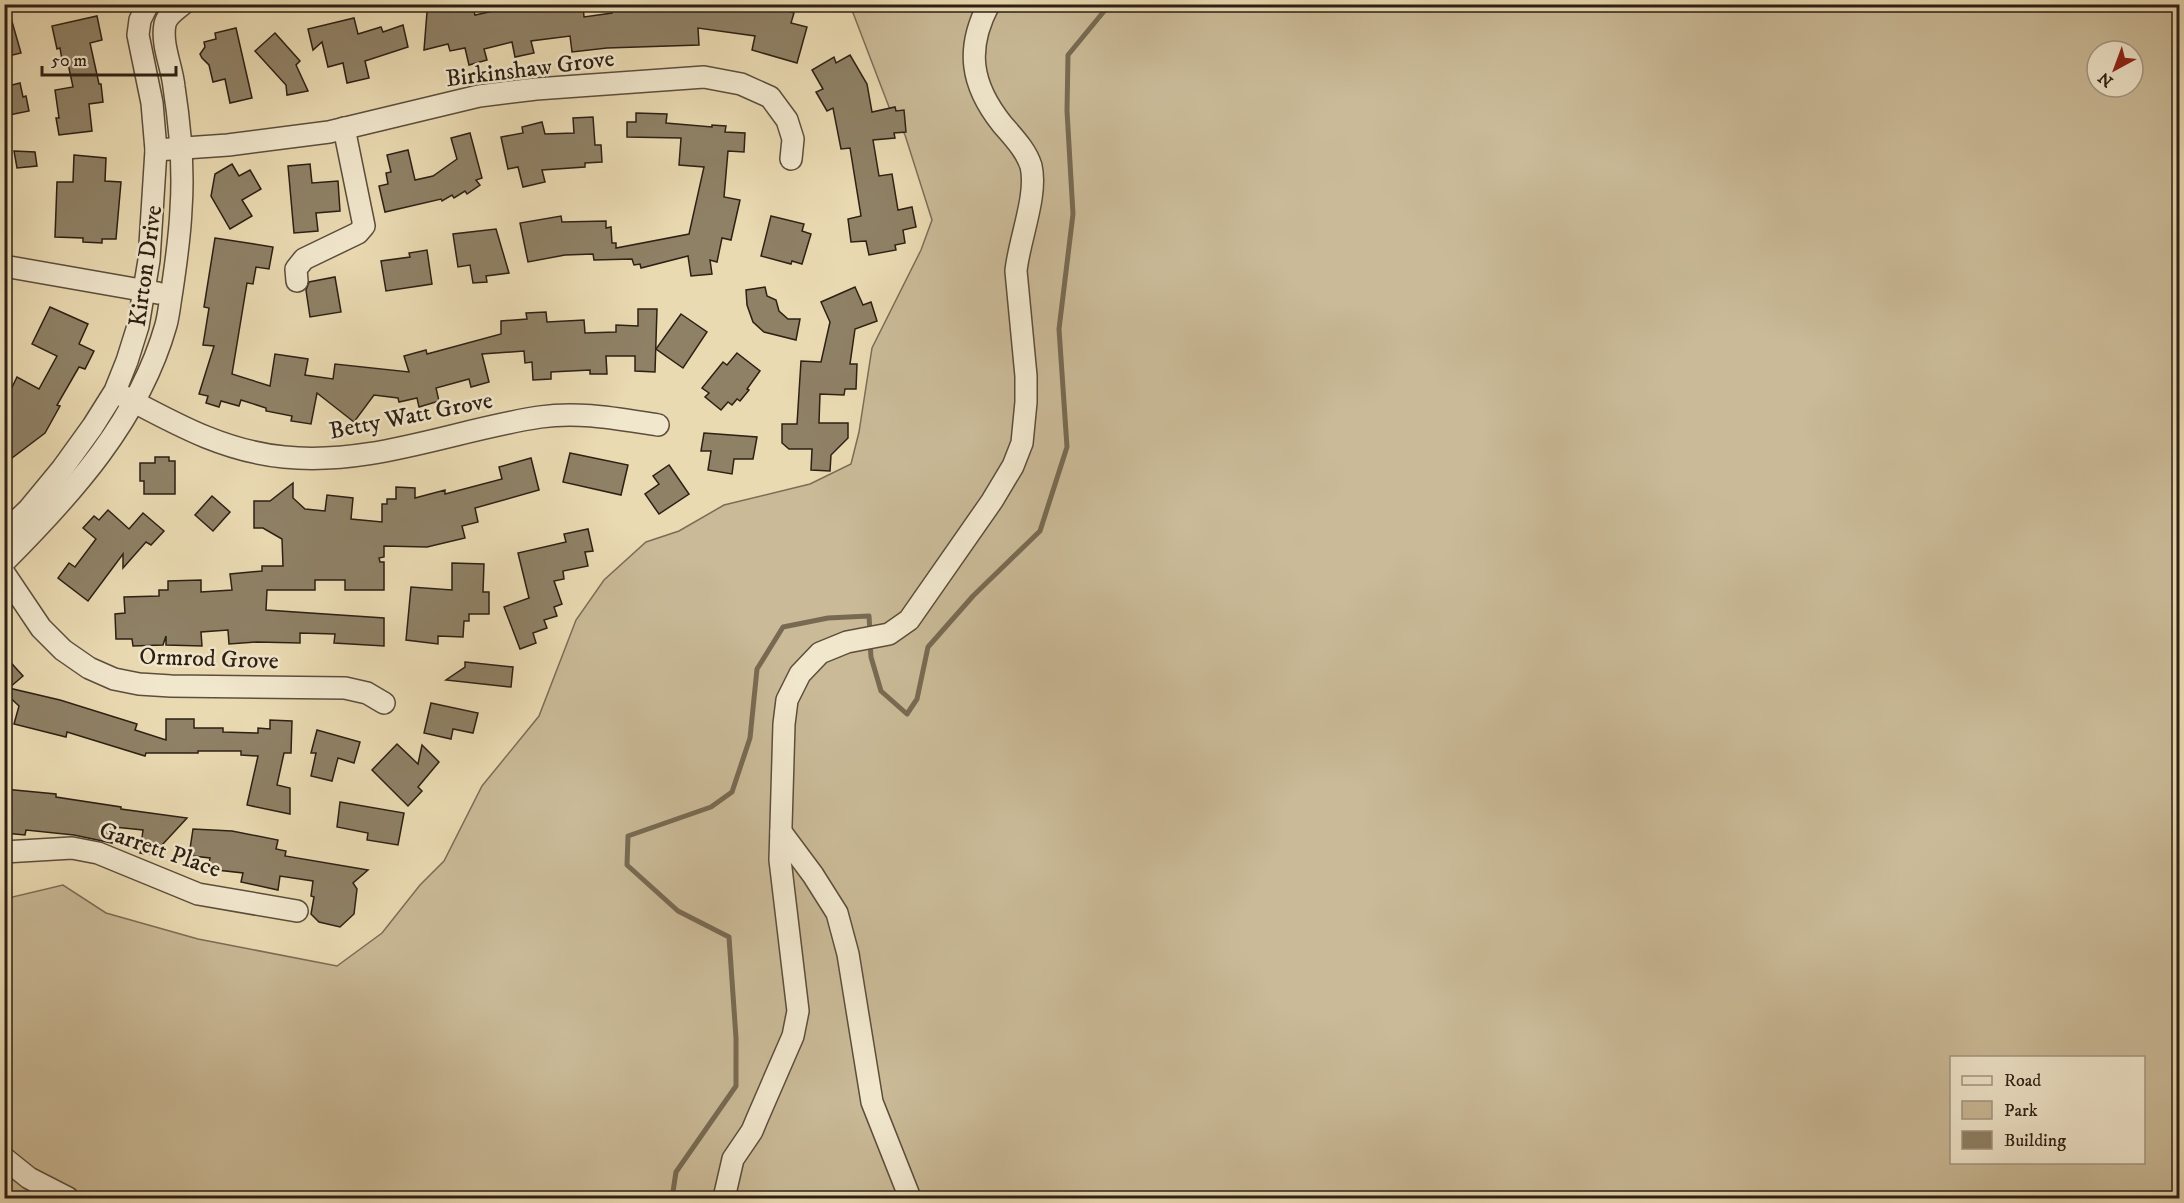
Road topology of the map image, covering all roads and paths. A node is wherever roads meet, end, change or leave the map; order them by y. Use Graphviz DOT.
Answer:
graph roads {
  1 [pos="148,4"];
  2 [pos="183,4"];
  3 [pos="988,4"];
  4 [pos="345,128"];
  5 [pos="181,147"];
  6 [pos="156,150"];
  7 [pos="791,159"];
  8 [pos="4,266"];
  9 [pos="297,281"];
  10 [pos="144,290"];
  11 [pos="171,295"];
  12 [pos="115,391"];
  13 [pos="135,402"];
  14 [pos="658,425"];
  15 [pos="4,533"];
  16 [pos="4,562"];
  17 [pos="4,573"];
  18 [pos="384,703"];
  19 [pos="781,832"];
  20 [pos="4,852"];
  21 [pos="297,911"];
  22 [pos="4,1158"];
  23 [pos="68,1198"];
  24 [pos="724,1198"];
  25 [pos="910,1198"];
  1 -- 6 [label="street, Kirton Drive"];
  2 -- 5 [label="street, Kirton Drive"];
  3 -- 19 [label="street"];
  4 -- 5 [label="street, Birkinshaw Grove"];
  4 -- 7 [label="street, Birkinshaw Grove"];
  4 -- 9 [label="street"];
  5 -- 6 [label="street, Birkinshaw Grove"];
  5 -- 11 [label="street, Kirton Drive"];
  6 -- 10 [label="street, Kirton Drive"];
  8 -- 10 [label="street"];
  10 -- 11 [label="street"];
  10 -- 12 [label="street, Kirton Drive"];
  11 -- 13 [label="street, Kirton Drive"];
  12 -- 13 [label="street, Betty Watt Grove"];
  12 -- 15 [label="street, Kirton Drive"];
  13 -- 14 [label="street, Betty Watt Grove"];
  13 -- 16 [label="street, Kirton Drive"];
  17 -- 18 [label="street, Ormrod Grove"];
  19 -- 24 [label="street"];
  19 -- 25 [label="street"];
  20 -- 21 [label="street, Garrett Place"];
  22 -- 23 [label="street"];
}
